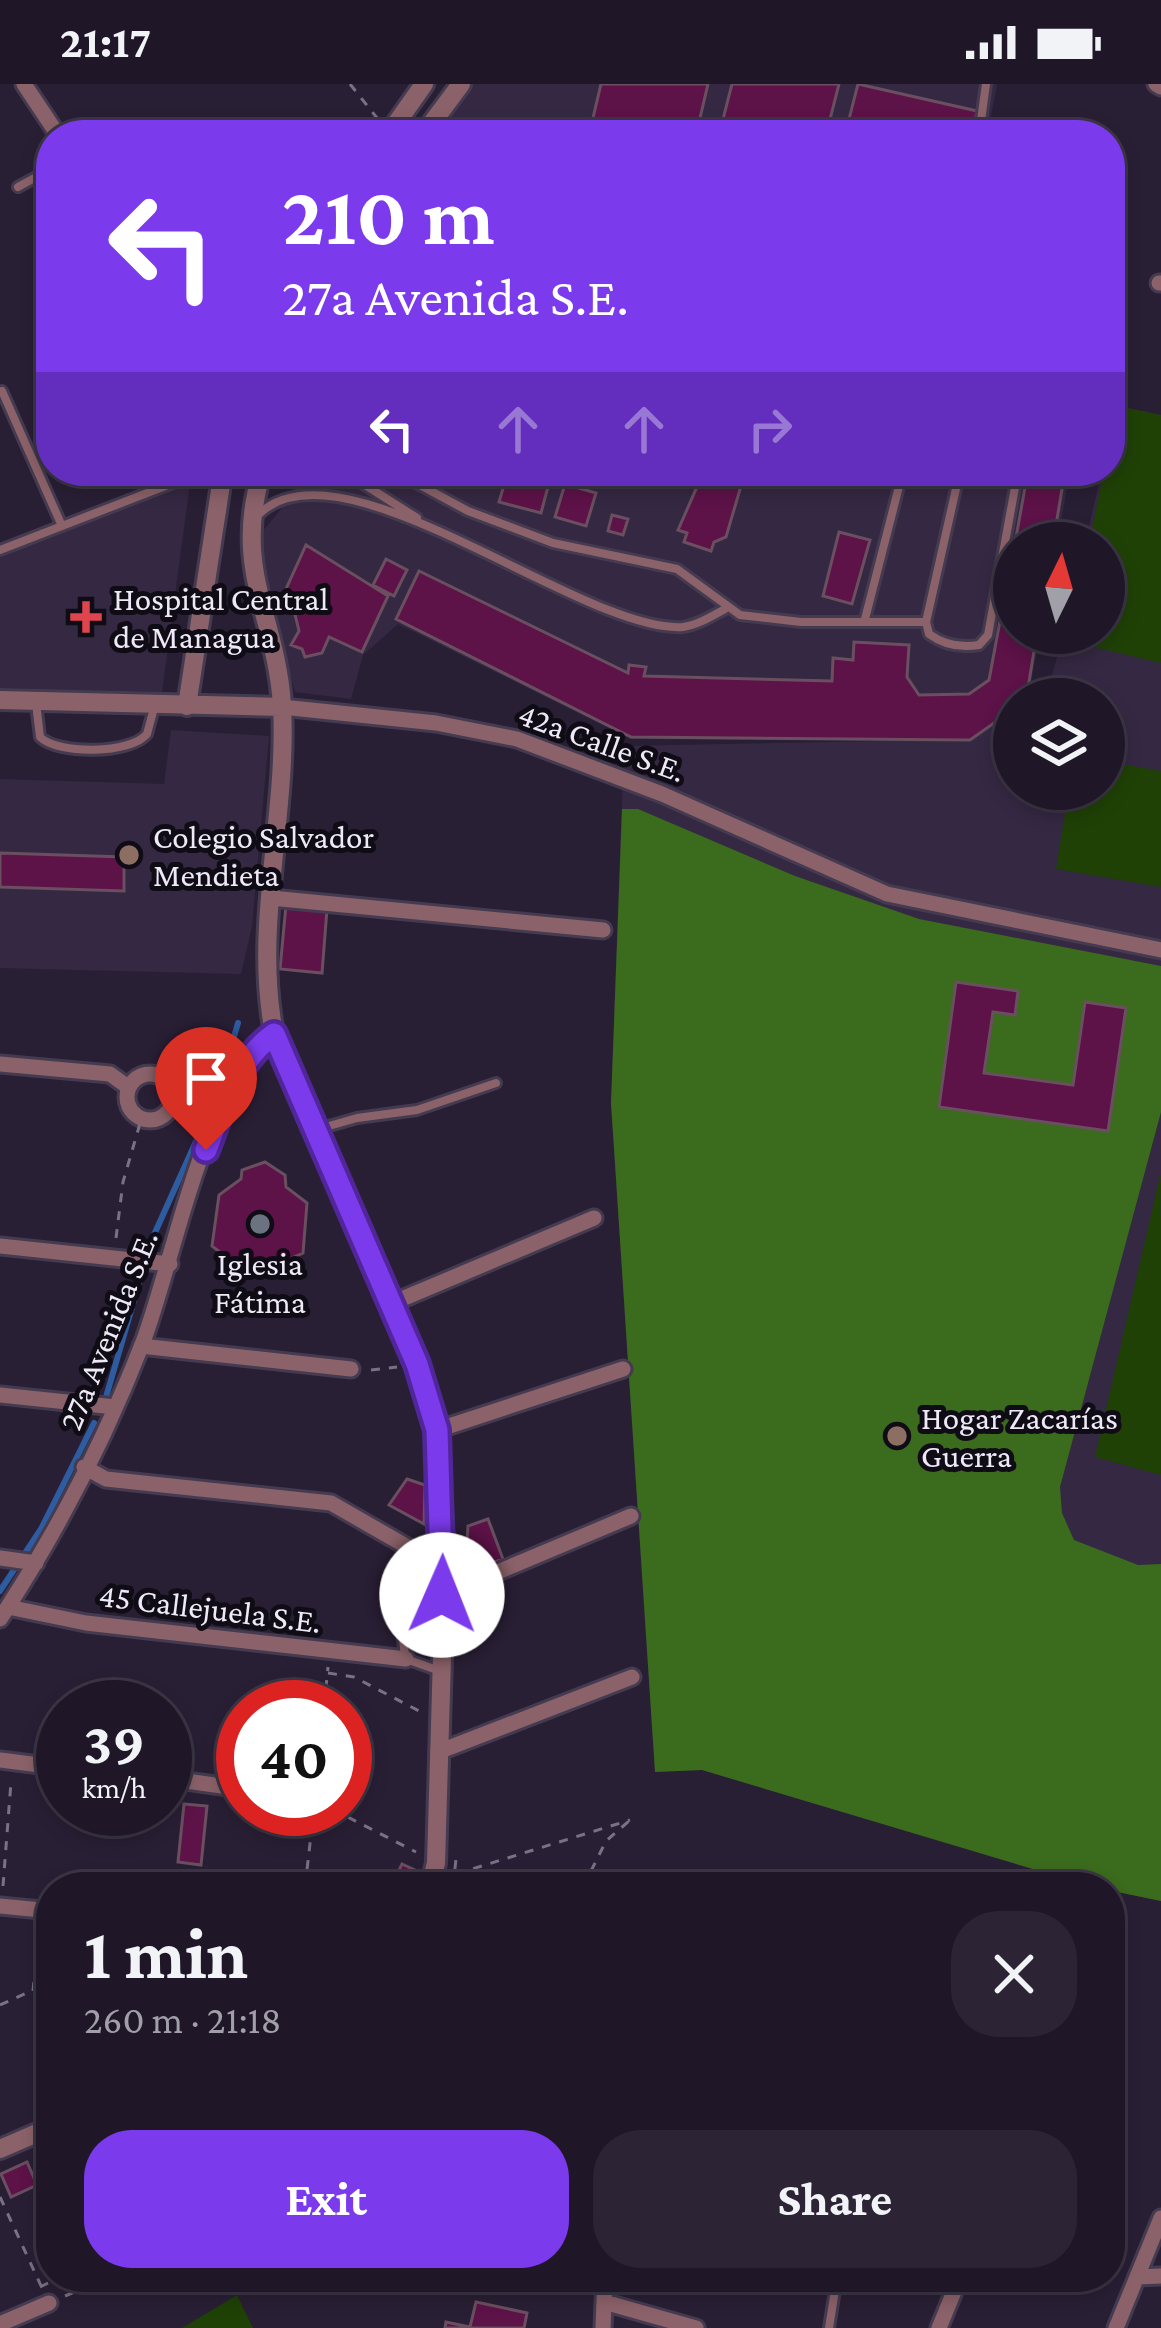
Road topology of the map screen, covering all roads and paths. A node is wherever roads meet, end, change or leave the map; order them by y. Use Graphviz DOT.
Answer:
graph roads {
  1 [pos="24,84"];
  2 [pos="350,84"];
  3 [pos="424,84"];
  4 [pos="461,84"];
  5 [pos="986,84"];
  6 [pos="48,120"];
  7 [pos="377,120"];
  8 [pos="398,120"];
  9 [pos="434,120"];
  10 [pos="981,120"];
  11 [pos="36,177"];
  12 [pos="18,187"];
  13 [pos="2,391"];
  14 [pos="36,468"];
  15 [pos="44,486"];
  16 [pos="165,486"];
  17 [pos="221,486"];
  18 [pos="259,486"];
  19 [pos="367,486"];
  20 [pos="422,486"];
  21 [pos="899,486"];
  22 [pos="957,486"];
  23 [pos="1015,486"];
  24 [pos="423,522"];
  25 [pos="250,523"];
  26 [pos="62,526"];
  27 [pos="0,550"];
  28 [pos="725,609"];
  29 [pos="865,620"];
  30 [pos="926,622"];
  31 [pos="0,700"];
  32 [pos="36,701"];
  33 [pos="154,705"];
  34 [pos="187,706"];
  35 [pos="282,707"];
  36 [pos="271,898"];
  37 [pos="603,930"];
  38 [pos="1161,950"];
  39 [pos="274,1034"];
  40 [pos="0,1064"];
  41 [pos="496,1083"];
  42 [pos="128,1087"];
  43 [pos="172,1105"];
  44 [pos="199,1114"];
  45 [pos="141,1120"];
  46 [pos="313,1131"];
  47 [pos="594,1218"];
  48 [pos="0,1246"];
  49 [pos="113,1258"];
  50 [pos="170,1264"];
  51 [pos="390,1304"];
  52 [pos="141,1346"];
  53 [pos="417,1364"];
  54 [pos="623,1369"];
  55 [pos="351,1370"];
  56 [pos="0,1395"];
  57 [pos="112,1407"];
  58 [pos="437,1430"];
  59 [pos="84,1467"];
  60 [pos="631,1516"];
  61 [pos="0,1558"];
  62 [pos="438,1558"];
  63 [pos="31,1562"];
  64 [pos="442,1595"];
  65 [pos="4,1613"];
  66 [pos="330,1653"];
  67 [pos="406,1659"];
  68 [pos="441,1671"];
  69 [pos="328,1673"];
  70 [pos="632,1677"];
  71 [pos="327,1680"];
  72 [pos="429,1716"];
  73 [pos="438,1752"];
  74 [pos="6,1762"];
  75 [pos="36,1765"];
  76 [pos="372,1830"];
  77 [pos="311,1836"];
  78 [pos="456,1854"];
  79 [pos="436,1863"];
  80 [pos="307,1872"];
  81 [pos="434,1872"];
  82 [pos="456,1872"];
  83 [pos="475,1872"];
  84 [pos="590,1872"];
  85 [pos="1,1906"];
  86 [pos="36,1910"];
  87 [pos="36,1968"];
  88 [pos="36,1989"];
  89 [pos="32,1991"];
  90 [pos="0,2005"];
  91 [pos="36,2133"];
  92 [pos="0,2149"];
  93 [pos="0,2197"];
  94 [pos="1161,2218"];
  95 [pos="36,2273"];
  96 [pos="1161,2276"];
  97 [pos="1137,2277"];
  98 [pos="45,2292"];
  99 [pos="75,2292"];
  100 [pos="604,2292"];
  101 [pos="835,2292"];
  102 [pos="953,2292"];
  103 [pos="604,2302"];
  104 [pos="50,2303"];
  105 [pos="0,2324"];
  106 [pos="602,2328"];
  107 [pos="696,2328"];
  108 [pos="829,2328"];
  109 [pos="939,2328"];
  110 [pos="1116,2328"];
  1 -- 6 [label="street"];
  2 -- 7 [label="path"];
  3 -- 8 [label="street"];
  4 -- 9 [label="street"];
  5 -- 10 [label="lane"];
  11 -- 12 [label="lane"];
  13 -- 14 [label="lane"];
  15 -- 26 [label="lane"];
  16 -- 26 [label="lane"];
  17 -- 34 [label="street"];
  18 -- 25 [label="street"];
  19 -- 24 [label="lane"];
  20 -- 28 [label="lane"];
  21 -- 29 [label="lane"];
  22 -- 30 [label="lane"];
  23 -- 30 [label="lane"];
  24 -- 25 [label="lane"];
  24 -- 28 [label="lane"];
  25 -- 35 [label="street"];
  26 -- 27 [label="lane"];
  28 -- 29 [label="lane"];
  29 -- 30 [label="lane"];
  31 -- 32 [label="street, 42a Calle S.E."];
  32 -- 33 [label="street, 42a Calle S.E."];
  32 -- 33 [label="lane"];
  33 -- 34 [label="street, 42a Calle S.E."];
  34 -- 35 [label="street, 42a Calle S.E."];
  35 -- 36 [label="street"];
  35 -- 38 [label="street, 42a Calle S.E."];
  36 -- 37 [label="street"];
  36 -- 39 [label="street"];
  39 -- 46 [label="street"];
  39 -- 50 [label="street, 27a Avenida S.E."];
  40 -- 42 [label="street"];
  41 -- 46 [label="lane"];
  42 -- 43 [label="street"];
  42 -- 45 [label="street"];
  43 -- 44 [label="path"];
  43 -- 45 [label="street"];
  45 -- 49 [label="path"];
  46 -- 51 [label="street"];
  47 -- 51 [label="street"];
  48 -- 49 [label="street"];
  49 -- 50 [label="street"];
  50 -- 52 [label="street, 27a Avenida S.E."];
  51 -- 53 [label="street"];
  52 -- 55 [label="street"];
  52 -- 57 [label="street, 27a Avenida S.E."];
  53 -- 55 [label="path"];
  53 -- 58 [label="street"];
  54 -- 58 [label="street"];
  56 -- 57 [label="street"];
  57 -- 59 [label="street, 27a Avenida S.E."];
  58 -- 62 [label="street"];
  59 -- 62 [label="street"];
  59 -- 63 [label="street, 27a Avenida S.E."];
  60 -- 64 [label="street"];
  61 -- 63 [label="street"];
  62 -- 64 [label="street"];
  62 -- 67 [label="lane"];
  63 -- 65 [label="street, 27a Avenida S.E."];
  64 -- 68 [label="street"];
  65 -- 66 [label="street, 45 Callejuela S.E."];
  66 -- 67 [label="street, 45 Callejuela S.E."];
  66 -- 69 [label="path"];
  67 -- 68 [label="lane"];
  68 -- 73 [label="street"];
  69 -- 71 [label="path"];
  69 -- 72 [label="path"];
  70 -- 73 [label="street"];
  73 -- 79 [label="street"];
  74 -- 75 [label="street"];
  74 -- 85 [label="path"];
  76 -- 79 [label="path"];
  77 -- 80 [label="path"];
  78 -- 82 [label="path"];
  79 -- 81 [label="street"];
  83 -- 84 [label="path"];
  85 -- 86 [label="street"];
  87 -- 89 [label="path"];
  88 -- 89 [label="path"];
  89 -- 90 [label="path"];
  91 -- 92 [label="street"];
  93 -- 95 [label="path"];
  94 -- 97 [label="street"];
  96 -- 97 [label="street"];
  97 -- 110 [label="street"];
  98 -- 104 [label="path"];
  99 -- 104 [label="path"];
  100 -- 103 [label="street"];
  101 -- 108 [label="lane"];
  102 -- 109 [label="street"];
  103 -- 106 [label="street"];
  103 -- 107 [label="street"];
  104 -- 105 [label="street"];
}
